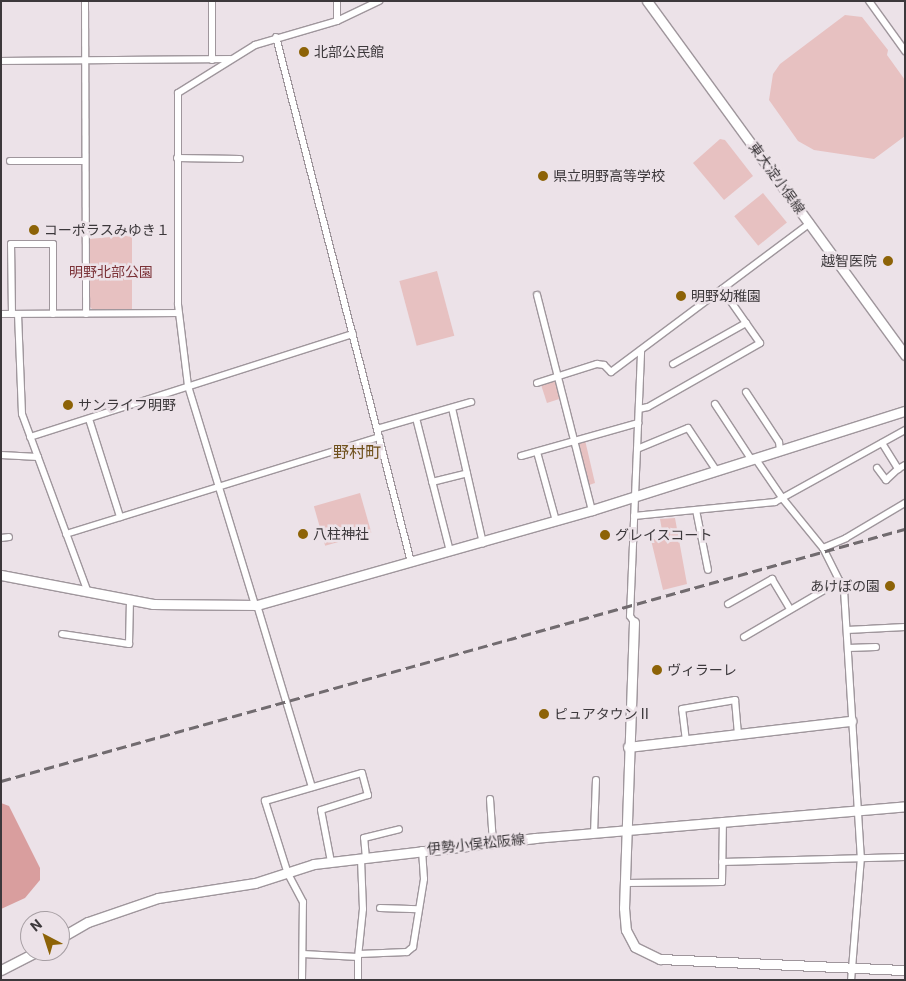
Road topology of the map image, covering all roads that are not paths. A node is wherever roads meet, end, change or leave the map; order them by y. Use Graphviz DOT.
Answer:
graph roads {
  1 [pos="85,1"];
  2 [pos="212,1"];
  3 [pos="337,1"];
  4 [pos="379,1"];
  5 [pos="648,1"];
  6 [pos="869,1"];
  7 [pos="337,21"];
  8 [pos="276,37"];
  9 [pos="905,51"];
  10 [pos="231,59"];
  11 [pos="212,60"];
  12 [pos="1,61"];
  13 [pos="85,61"];
  14 [pos="177,158"];
  15 [pos="240,158"];
  16 [pos="10,161"];
  17 [pos="85,161"];
  18 [pos="810,224"];
  19 [pos="722,289"];
  20 [pos="536,295"];
  21 [pos="178,313"];
  22 [pos="1,314"];
  23 [pos="15,314"];
  24 [pos="53,314"];
  25 [pos="86,314"];
  26 [pos="746,323"];
  27 [pos="352,334"];
  28 [pos="641,350"];
  29 [pos="905,355"];
  30 [pos="673,364"];
  31 [pos="558,376"];
  32 [pos="537,382"];
  33 [pos="188,386"];
  34 [pos="746,392"];
  35 [pos="470,402"];
  36 [pos="716,404"];
  37 [pos="452,408"];
  38 [pos="639,408"];
  39 [pos="905,411"];
  40 [pos="416,418"];
  41 [pos="89,419"];
  42 [pos="638,423"];
  43 [pos="377,429"];
  44 [pos="905,430"];
  45 [pos="30,437"];
  46 [pos="379,437"];
  47 [pos="575,441"];
  48 [pos="882,443"];
  49 [pos="637,449"];
  50 [pos="780,450"];
  51 [pos="537,452"];
  52 [pos="1,455"];
  53 [pos="521,456"];
  54 [pos="38,457"];
  55 [pos="753,459"];
  56 [pos="905,465"];
  57 [pos="877,468"];
  58 [pos="898,469"];
  59 [pos="716,470"];
  60 [pos="466,473"];
  61 [pos="432,482"];
  62 [pos="220,486"];
  63 [pos="635,496"];
  64 [pos="783,499"];
  65 [pos="905,503"];
  66 [pos="592,510"];
  67 [pos="696,510"];
  68 [pos="634,516"];
  69 [pos="120,517"];
  70 [pos="556,521"];
  71 [pos="66,534"];
  72 [pos="9,537"];
  73 [pos="1,538"];
  74 [pos="484,543"];
  75 [pos="823,548"];
  76 [pos="450,552"];
  77 [pos="411,562"];
  78 [pos="708,570"];
  79 [pos="1,575"];
  80 [pos="840,581"];
  81 [pos="88,592"];
  82 [pos="130,601"];
  83 [pos="728,604"];
  84 [pos="256,605"];
  85 [pos="790,609"];
  86 [pos="634,622"];
  87 [pos="905,627"];
  88 [pos="847,630"];
  89 [pos="62,634"];
  90 [pos="744,637"];
  91 [pos="848,648"];
  92 [pos="876,648"];
  93 [pos="851,721"];
  94 [pos="738,733"];
  95 [pos="686,741"];
  96 [pos="628,747"];
  97 [pos="596,780"];
  98 [pos="312,787"];
  99 [pos="490,799"];
  100 [pos="905,806"];
  101 [pos="857,810"];
  102 [pos="723,821"];
  103 [pos="399,829"];
  104 [pos="626,831"];
  105 [pos="594,834"];
  106 [pos="493,843"];
  107 [pos="422,850"];
  108 [pos="861,856"];
  109 [pos="905,857"];
  110 [pos="364,859"];
  111 [pos="331,862"];
  112 [pos="722,862"];
  113 [pos="288,874"];
  114 [pos="626,882"];
  115 [pos="380,908"];
  116 [pos="418,909"];
  117 [pos="70,932"];
  118 [pos="303,954"];
  119 [pos="359,956"];
  120 [pos="20,960"];
  121 [pos="850,966"];
  122 [pos="1,970"];
  123 [pos="905,970"];
  124 [pos="302,980"];
  125 [pos="358,980"];
  126 [pos="851,980"];
  1 -- 13 [label="street"];
  2 -- 11 [label="street"];
  3 -- 7 [label="street"];
  4 -- 7 [label="street"];
  5 -- 18 [label="street, 東大淀小俣線"];
  6 -- 9 [label="street"];
  7 -- 8 [label="street"];
  8 -- 10 [label="street"];
  8 -- 27 [label="street"];
  10 -- 11 [label="street"];
  10 -- 14 [label="street"];
  11 -- 13 [label="street"];
  12 -- 13 [label="street"];
  13 -- 17 [label="street"];
  14 -- 15 [label="street"];
  14 -- 21 [label="street"];
  16 -- 17 [label="street"];
  17 -- 25 [label="street"];
  18 -- 19 [label="street"];
  18 -- 29 [label="street, 東大淀小俣線"];
  19 -- 26 [label="street"];
  19 -- 28 [label="street"];
  20 -- 31 [label="street"];
  21 -- 25 [label="street"];
  21 -- 33 [label="street"];
  22 -- 23 [label="street"];
  23 -- 24 [label="street"];
  23 -- 24 [label="street"];
  23 -- 45 [label="street"];
  24 -- 25 [label="street"];
  26 -- 30 [label="street"];
  26 -- 38 [label="street"];
  27 -- 33 [label="street"];
  27 -- 43 [label="street"];
  28 -- 31 [label="street"];
  28 -- 38 [label="street"];
  31 -- 32 [label="street"];
  31 -- 47 [label="street"];
  33 -- 41 [label="street"];
  33 -- 62 [label="street"];
  34 -- 50 [label="street"];
  35 -- 37 [label="street"];
  36 -- 55 [label="street"];
  37 -- 40 [label="street"];
  37 -- 60 [label="street"];
  38 -- 42 [label="street"];
  39 -- 50 [label="street"];
  40 -- 43 [label="street"];
  40 -- 61 [label="street"];
  41 -- 45 [label="street"];
  41 -- 69 [label="street"];
  42 -- 47 [label="street"];
  42 -- 49 [label="street"];
  43 -- 46 [label="street"];
  44 -- 48 [label="street"];
  45 -- 54 [label="street"];
  46 -- 62 [label="street"];
  46 -- 77 [label="street"];
  47 -- 51 [label="street"];
  47 -- 66 [label="street"];
  48 -- 58 [label="street"];
  48 -- 64 [label="street"];
  49 -- 59 [label="street"];
  49 -- 63 [label="street"];
  50 -- 55 [label="street"];
  51 -- 53 [label="street"];
  51 -- 70 [label="street"];
  52 -- 54 [label="street"];
  54 -- 71 [label="street"];
  55 -- 59 [label="street"];
  55 -- 64 [label="street"];
  56 -- 58 [label="street"];
  57 -- 58 [label="street"];
  59 -- 63 [label="street"];
  60 -- 61 [label="street"];
  60 -- 74 [label="street"];
  61 -- 76 [label="street"];
  62 -- 69 [label="street"];
  62 -- 84 [label="street"];
  63 -- 66 [label="street"];
  63 -- 68 [label="street"];
  64 -- 67 [label="street"];
  64 -- 75 [label="street"];
  65 -- 75 [label="street"];
  66 -- 70 [label="street"];
  67 -- 68 [label="street"];
  67 -- 78 [label="street"];
  68 -- 86 [label="street"];
  69 -- 71 [label="street"];
  70 -- 74 [label="street"];
  71 -- 81 [label="street"];
  72 -- 73 [label="street"];
  74 -- 76 [label="street"];
  75 -- 80 [label="street"];
  76 -- 77 [label="street"];
  77 -- 84 [label="street"];
  79 -- 81 [label="street"];
  80 -- 85 [label="street"];
  80 -- 88 [label="street"];
  81 -- 82 [label="street"];
  82 -- 84 [label="street"];
  82 -- 89 [label="street"];
  83 -- 85 [label="street"];
  84 -- 98 [label="street"];
  85 -- 90 [label="street"];
  86 -- 96 [label="street"];
  87 -- 88 [label="street"];
  88 -- 91 [label="street"];
  91 -- 92 [label="street"];
  91 -- 93 [label="street"];
  93 -- 94 [label="street"];
  93 -- 101 [label="street"];
  94 -- 95 [label="street"];
  94 -- 95 [label="street"];
  95 -- 96 [label="street"];
  96 -- 104 [label="street"];
  97 -- 105 [label="street"];
  98 -- 111 [label="street"];
  98 -- 113 [label="street"];
  99 -- 106 [label="street"];
  100 -- 101 [label="street, 伊勢小俣松阪線"];
  101 -- 102 [label="street, 伊勢小俣松阪線"];
  101 -- 108 [label="street"];
  102 -- 104 [label="street, 伊勢小俣松阪線"];
  102 -- 112 [label="street"];
  103 -- 110 [label="street"];
  104 -- 105 [label="street, 伊勢小俣松阪線"];
  104 -- 114 [label="street"];
  105 -- 106 [label="street, 伊勢小俣松阪線"];
  106 -- 107 [label="street, 伊勢小俣松阪線"];
  107 -- 110 [label="street, 伊勢小俣松阪線"];
  107 -- 116 [label="street"];
  108 -- 109 [label="street"];
  108 -- 112 [label="street"];
  108 -- 121 [label="street"];
  110 -- 111 [label="street, 伊勢小俣松阪線"];
  110 -- 119 [label="street"];
  111 -- 113 [label="street, 伊勢小俣松阪線"];
  112 -- 114 [label="street"];
  113 -- 117 [label="street, 伊勢小俣松阪線"];
  113 -- 118 [label="street"];
  114 -- 121 [label="street"];
  115 -- 116 [label="street"];
  116 -- 119 [label="street"];
  118 -- 119 [label="street"];
  118 -- 124 [label="street"];
  119 -- 125 [label="street"];
  120 -- 122 [label="street"];
  121 -- 123 [label="street"];
  121 -- 126 [label="street"];
}
